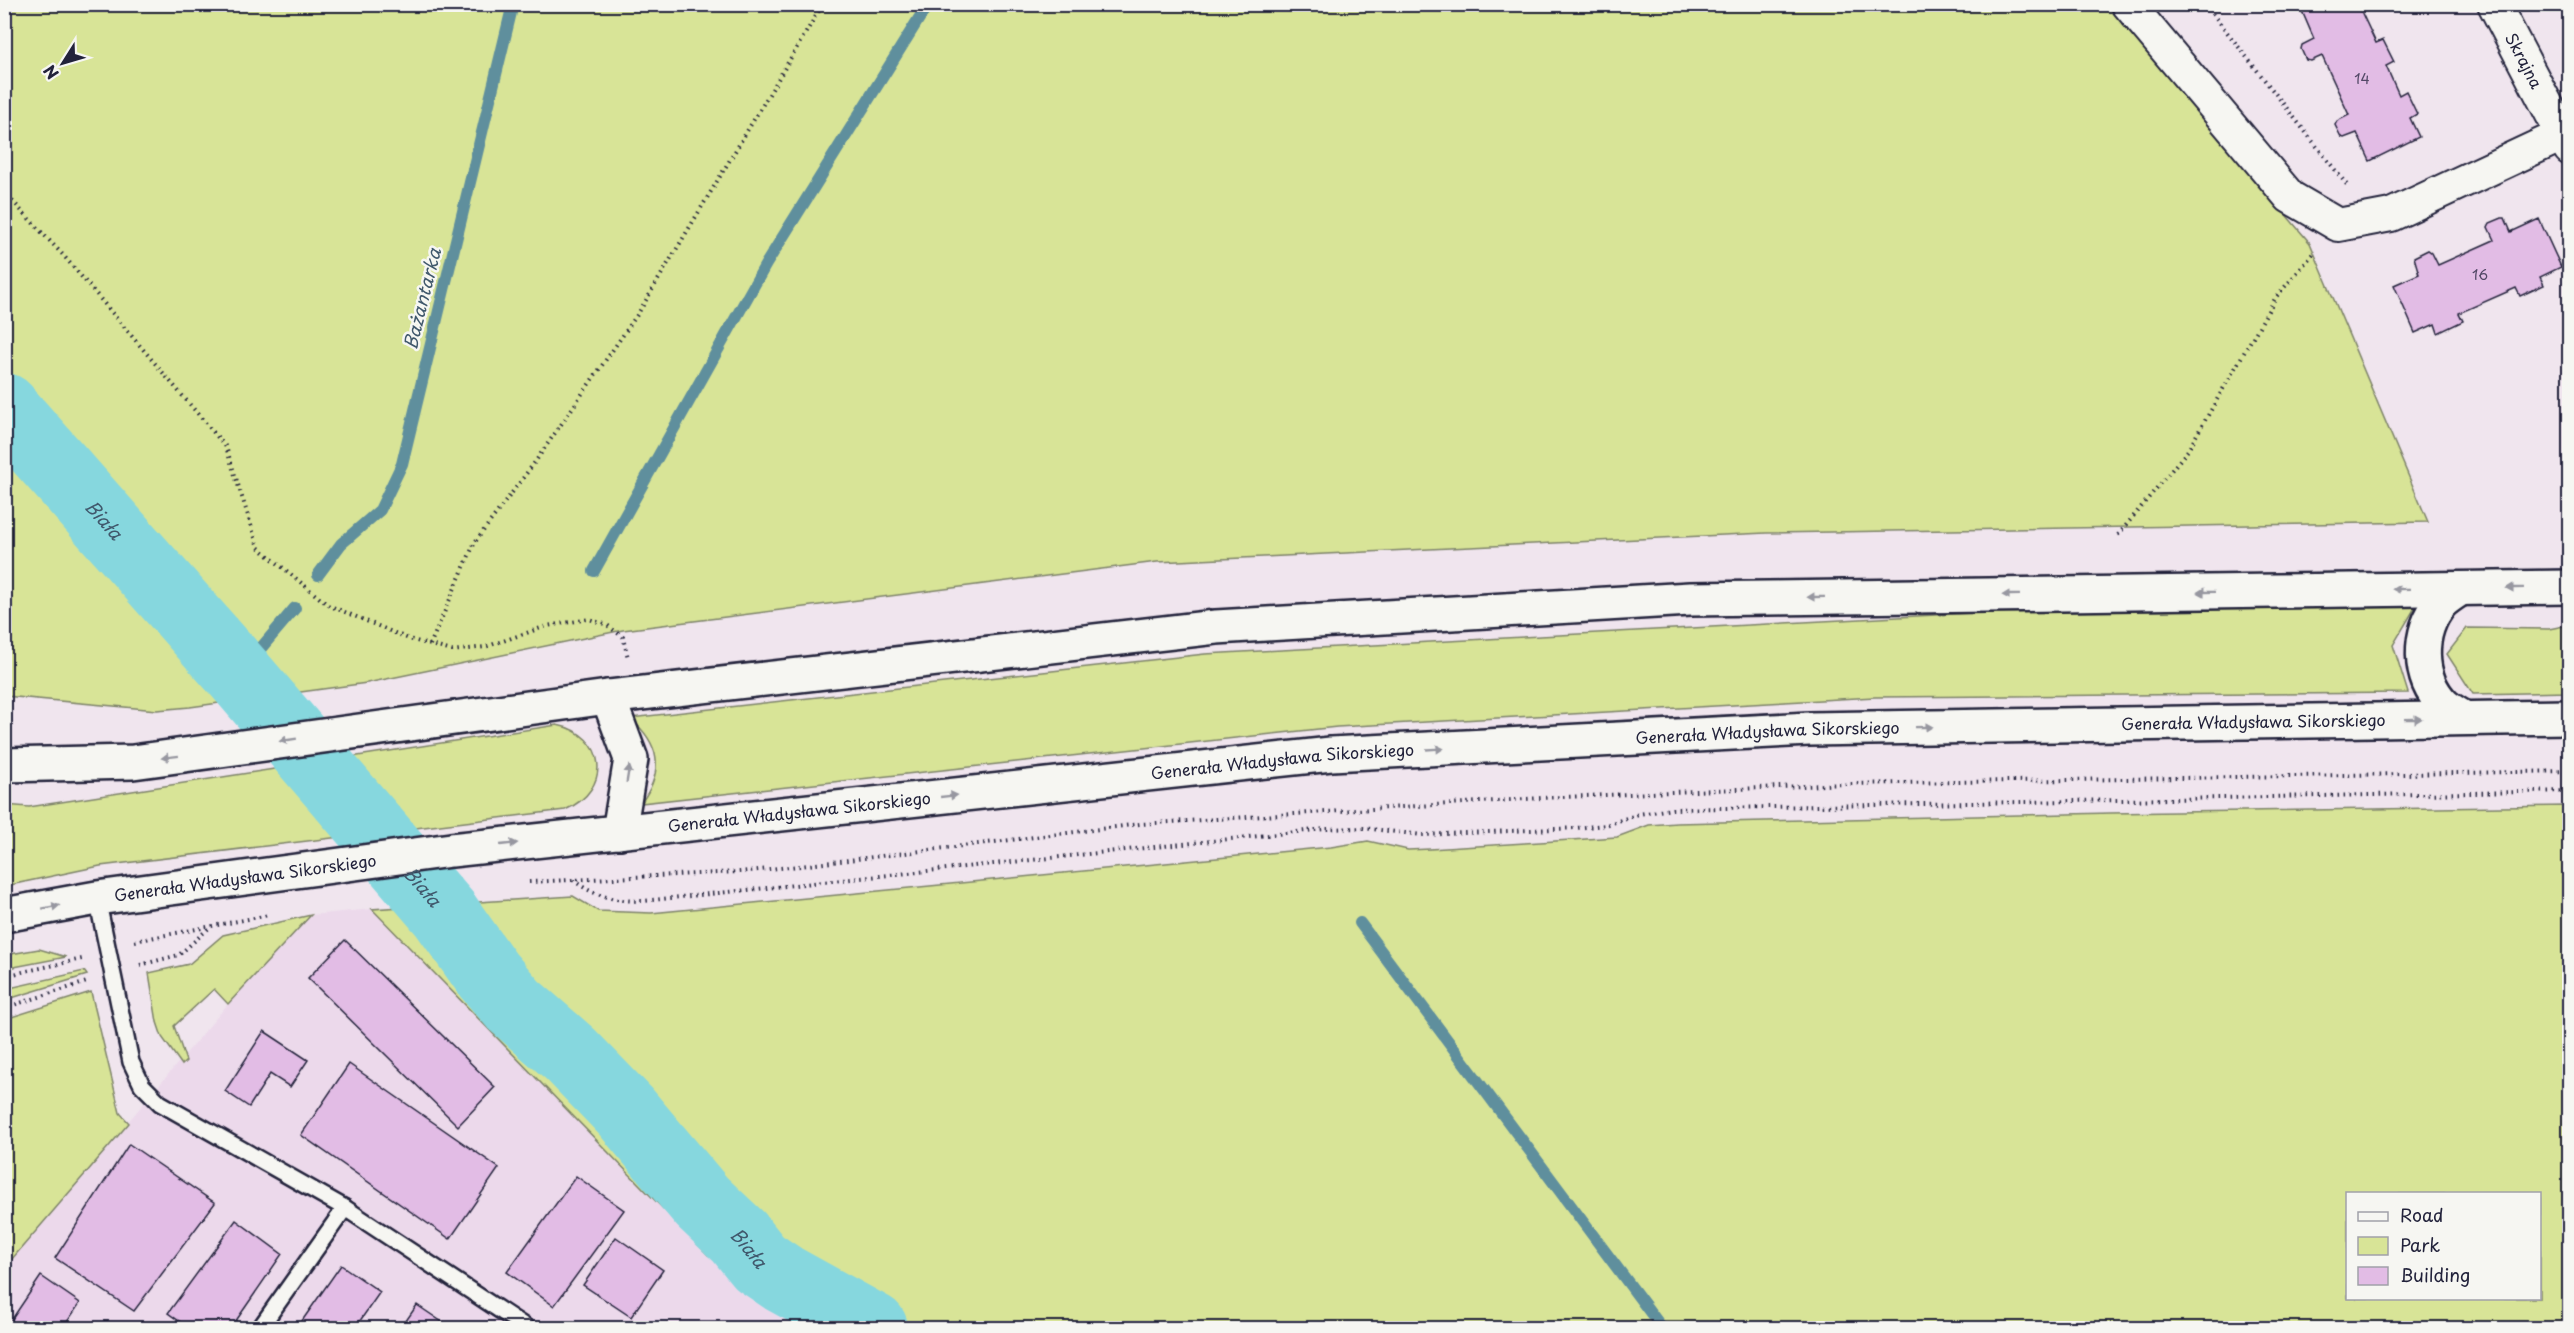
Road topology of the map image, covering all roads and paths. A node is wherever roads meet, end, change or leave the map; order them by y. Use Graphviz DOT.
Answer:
graph roads {
  1 [pos="823,4"];
  2 [pos="2128,4"];
  3 [pos="2205,4"];
  4 [pos="2494,4"];
  5 [pos="2566,142"];
  6 [pos="2352,191"];
  7 [pos="4,192"];
  8 [pos="2338,225"];
  9 [pos="2118,535"];
  10 [pos="2570,587"];
  11 [pos="2460,589"];
  12 [pos="430,645"];
  13 [pos="621,696"];
  14 [pos="2570,717"];
  15 [pos="2464,718"];
  16 [pos="4,765"];
  17 [pos="2570,771"];
  18 [pos="2570,791"];
  19 [pos="619,832"];
  20 [pos="97,898"];
  21 [pos="4,915"];
  22 [pos="345,1208"];
  23 [pos="260,1329"];
  24 [pos="527,1329"];
  1 -- 12 [label="path"];
  2 -- 8 [label="street"];
  3 -- 6 [label="path"];
  4 -- 5 [label="street, Skrajna"];
  5 -- 8 [label="street"];
  7 -- 12 [label="path"];
  8 -- 9 [label="path"];
  10 -- 11 [label="main road, one-way"];
  11 -- 13 [label="main road, one-way"];
  11 -- 15 [label="main road"];
  12 -- 13 [label="path"];
  13 -- 16 [label="main road, one-way"];
  19 -- 13 [label="main road, one-way"];
  14 -- 15 [label="main road, Generała Władysława Sikorskiego"];
  19 -- 15 [label="main road, Generała Władysława Sikorskiego, one-way"];
  17 -- 18 [label="path"];
  20 -- 19 [label="main road, Generała Władysława Sikorskiego, one-way"];
  21 -- 20 [label="main road, Generała Władysława Sikorskiego, one-way"];
  20 -- 22 [label="lane"];
  22 -- 23 [label="lane"];
  22 -- 24 [label="lane"];
}
